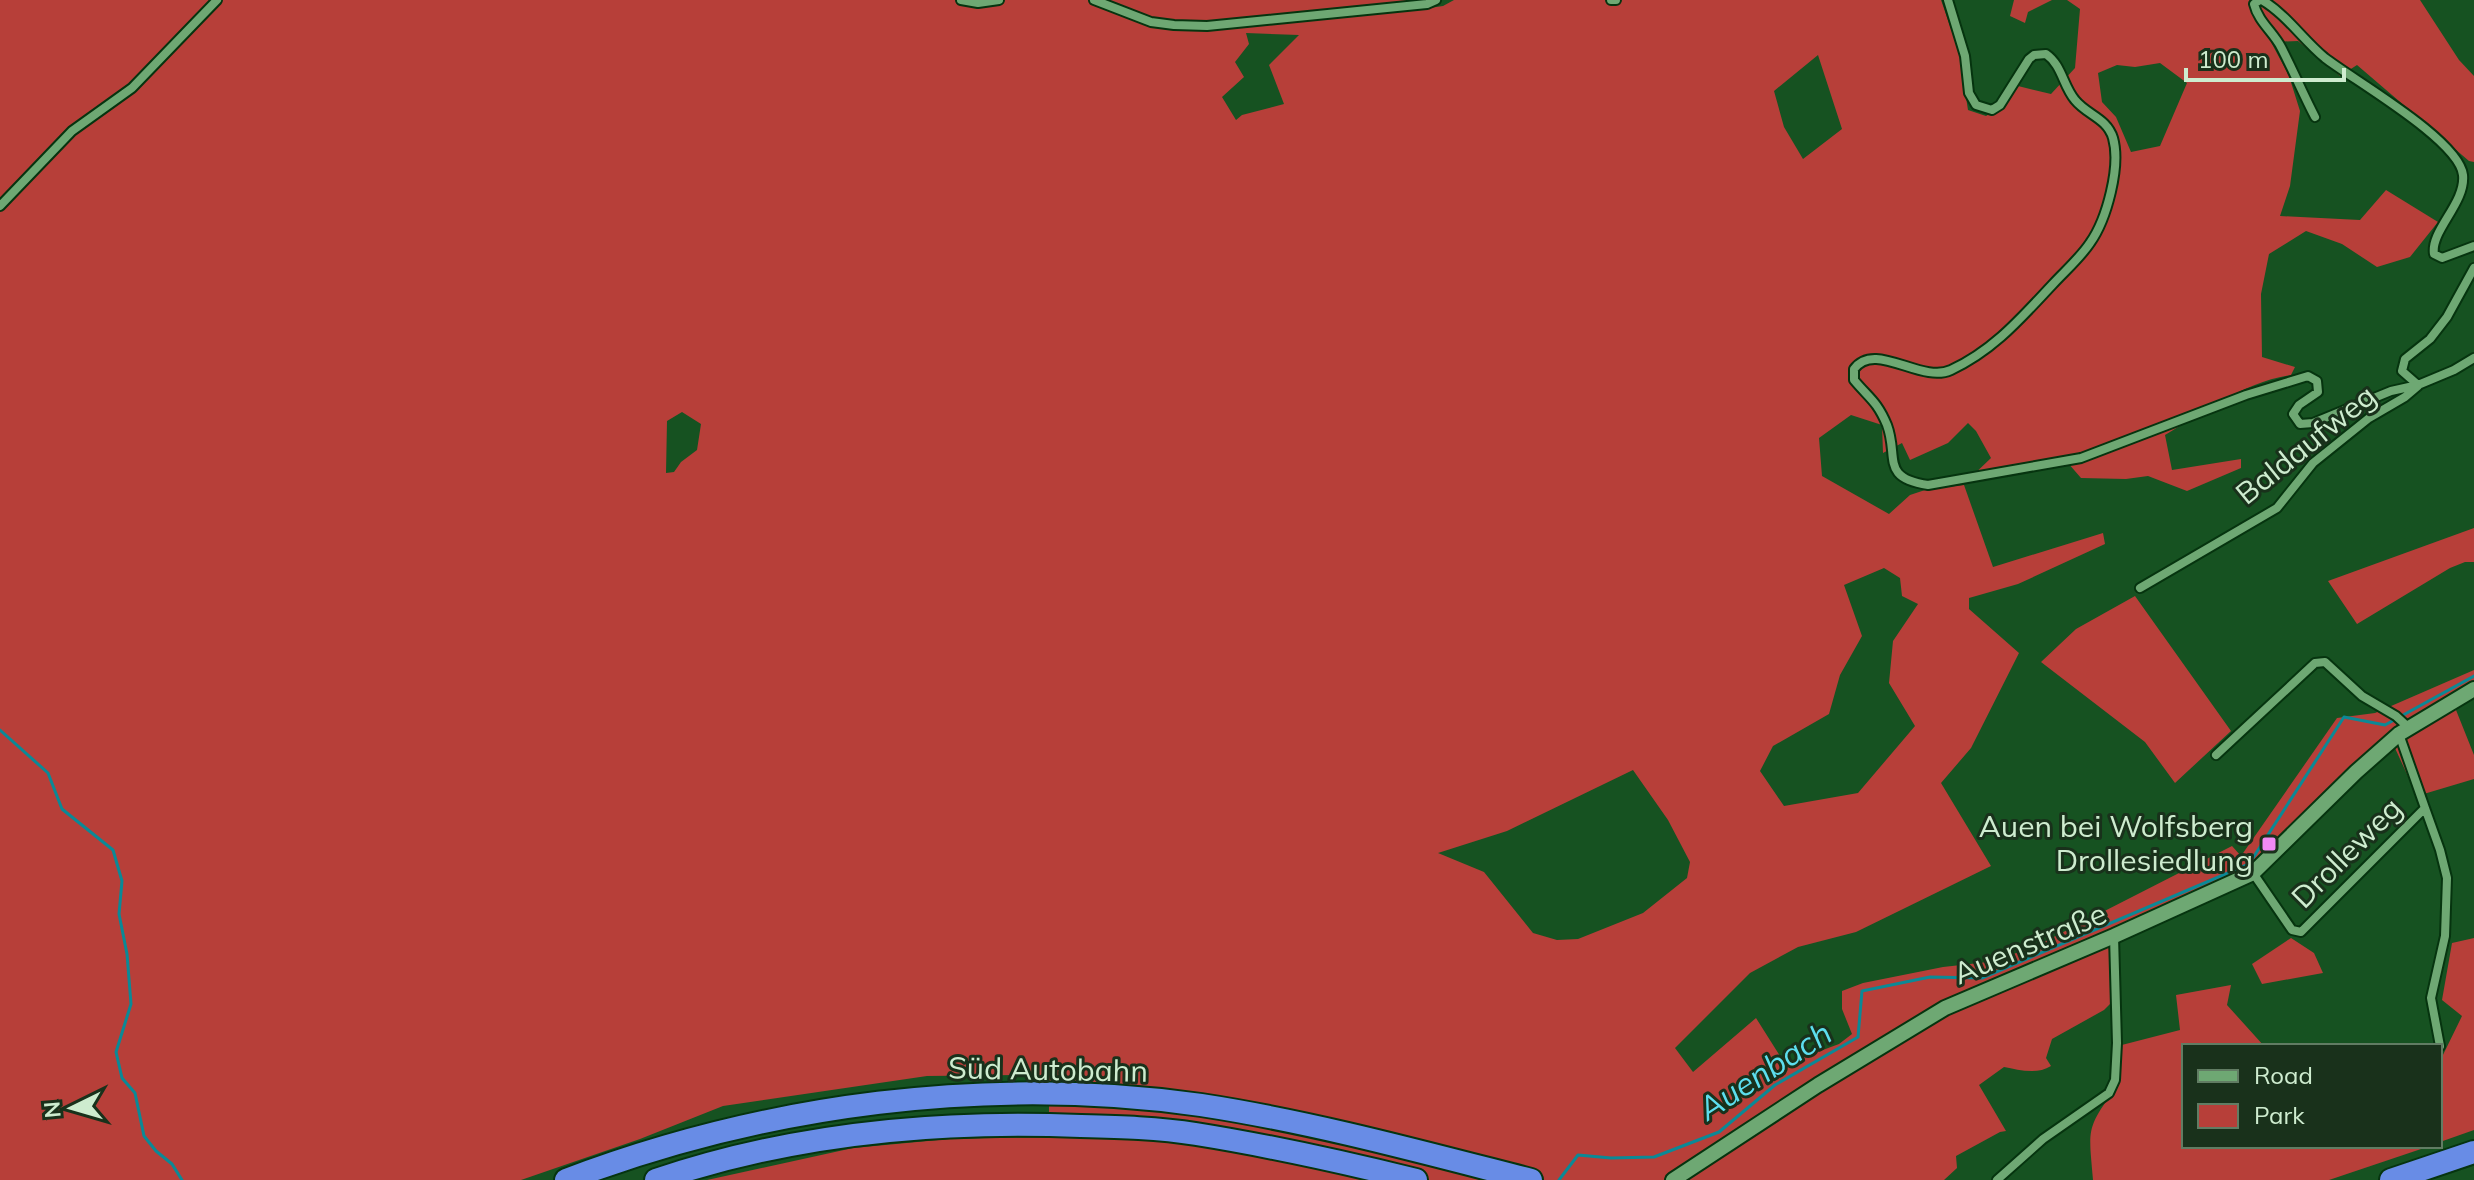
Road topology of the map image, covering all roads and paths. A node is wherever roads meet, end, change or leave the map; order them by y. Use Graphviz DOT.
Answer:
graph roads {
  1 [pos="217,0"];
  2 [pos="961,0"];
  3 [pos="999,0"];
  4 [pos="1094,0"];
  5 [pos="1436,0"];
  6 [pos="1948,0"];
  7 [pos="2261,0"];
  8 [pos="2315,117"];
  9 [pos="0,206"];
  10 [pos="2474,246"];
  11 [pos="2474,268"];
  12 [pos="2474,358"];
  13 [pos="2418,385"];
  14 [pos="2140,588"];
  15 [pos="2474,689"];
  16 [pos="2402,725"];
  17 [pos="2216,755"];
  18 [pos="2425,808"];
  19 [pos="2253,873"];
  20 [pos="2114,936"];
  21 [pos="2439,1044"];
  22 [pos="2474,1152"];
  23 [pos="566,1180"];
  24 [pos="656,1180"];
  25 [pos="1416,1180"];
  26 [pos="1531,1180"];
  27 [pos="1673,1180"];
  28 [pos="1997,1180"];
  29 [pos="2391,1180"];
  1 -- 9 [label="street"];
  2 -- 3 [label="street"];
  4 -- 5 [label="street"];
  6 -- 13 [label="street"];
  7 -- 8 [label="street"];
  7 -- 10 [label="street"];
  11 -- 13 [label="street"];
  12 -- 13 [label="street"];
  13 -- 14 [label="street, Baldaufweg"];
  15 -- 16 [label="street, Auenstraße"];
  16 -- 17 [label="street"];
  16 -- 18 [label="street, Drolleweg"];
  16 -- 19 [label="street, Auenstraße"];
  18 -- 19 [label="street, Drolleweg"];
  18 -- 21 [label="street"];
  19 -- 20 [label="street, Auenstraße"];
  20 -- 27 [label="street, Auenstraße"];
  20 -- 28 [label="street"];
  22 -- 29 [label="highway"];
  23 -- 26 [label="highway, Süd Autobahn"];
  24 -- 25 [label="highway, Süd Autobahn"];
}
